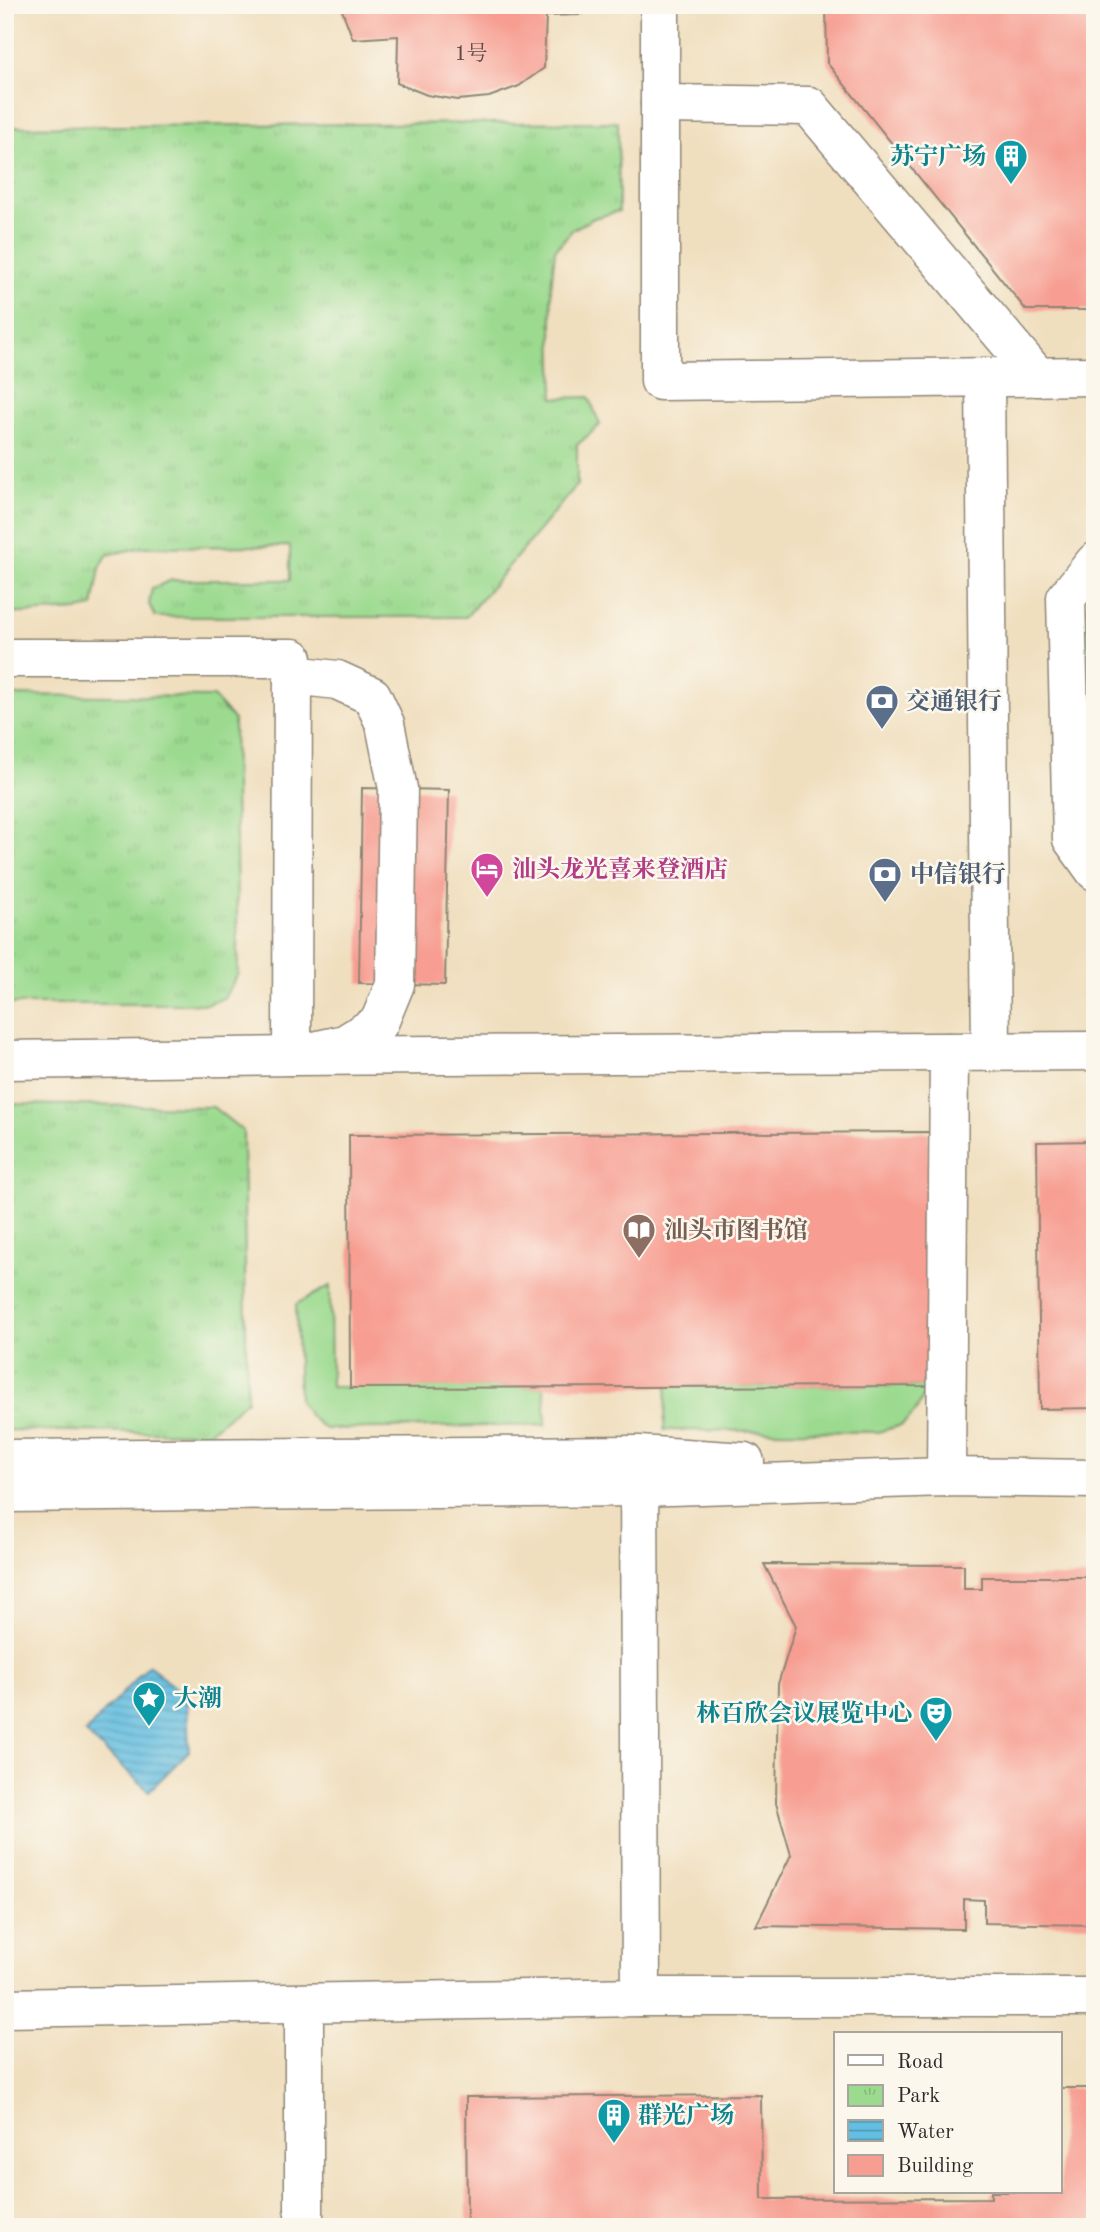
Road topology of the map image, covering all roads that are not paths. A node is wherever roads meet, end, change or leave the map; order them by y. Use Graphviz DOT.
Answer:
graph roads {
  1 [pos="660,5"];
  2 [pos="660,104"];
  3 [pos="1095,376"];
  4 [pos="985,377"];
  5 [pos="1038,377"];
  6 [pos="1095,562"];
  7 [pos="5,657"];
  8 [pos="293,675"];
  9 [pos="1095,871"];
  10 [pos="1095,1051"];
  11 [pos="949,1052"];
  12 [pos="991,1052"];
  13 [pos="292,1056"];
  14 [pos="5,1060"];
  15 [pos="5,1459"];
  16 [pos="639,1471"];
  17 [pos="946,1477"];
  18 [pos="1095,1479"];
  19 [pos="5,1493"];
  20 [pos="641,1997"];
  21 [pos="1095,1997"];
  22 [pos="304,2003"];
  23 [pos="5,2008"];
  24 [pos="304,2227"];
  1 -- 2 [label="street"];
  2 -- 4 [label="street"];
  2 -- 5 [label="street"];
  3 -- 5 [label="street"];
  4 -- 5 [label="street"];
  4 -- 12 [label="street"];
  6 -- 9 [label="street"];
  7 -- 8 [label="street"];
  8 -- 13 [label="street"];
  8 -- 13 [label="street"];
  10 -- 12 [label="street"];
  11 -- 12 [label="street"];
  11 -- 13 [label="street"];
  11 -- 17 [label="street"];
  13 -- 14 [label="street"];
  15 -- 16 [label="street"];
  16 -- 17 [label="street"];
  16 -- 19 [label="street"];
  16 -- 20 [label="street"];
  17 -- 18 [label="street"];
  20 -- 21 [label="street"];
  20 -- 22 [label="street"];
  22 -- 23 [label="street"];
  22 -- 24 [label="street"];
}
